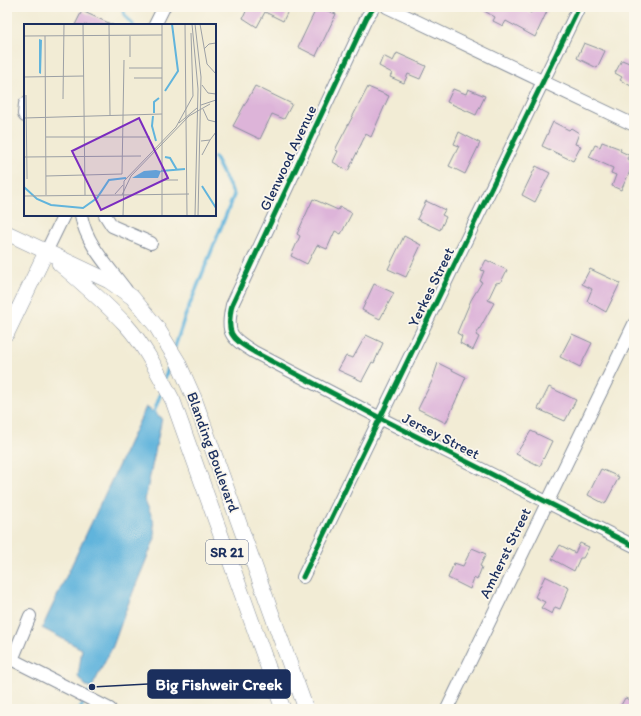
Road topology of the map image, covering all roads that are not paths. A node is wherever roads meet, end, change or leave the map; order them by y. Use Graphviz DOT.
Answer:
graph roads {
  1 [pos="164,7"];
  2 [pos="374,7"];
  3 [pos="387,7"];
  4 [pos="579,7"];
  5 [pos="156,24"];
  6 [pos="544,83"];
  7 [pos="634,125"];
  8 [pos="64,216"];
  9 [pos="81,216"];
  10 [pos="106,216"];
  11 [pos="7,233"];
  12 [pos="151,243"];
  13 [pos="46,252"];
  14 [pos="132,297"];
  15 [pos="229,322"];
  16 [pos="634,324"];
  17 [pos="7,333"];
  18 [pos="380,418"];
  19 [pos="547,503"];
  20 [pos="634,546"];
  21 [pos="303,577"];
  22 [pos="30,616"];
  23 [pos="10,659"];
  24 [pos="110,709"];
  25 [pos="283,709"];
  26 [pos="306,709"];
  27 [pos="447,709"];
  1 -- 5 [label="street"];
  2 -- 15 [label="street, Glenwood Avenue"];
  3 -- 6 [label="street"];
  4 -- 6 [label="street, Yerkes Street"];
  6 -- 7 [label="street"];
  6 -- 18 [label="street, Yerkes Street"];
  8 -- 13 [label="street"];
  9 -- 14 [label="street"];
  10 -- 12 [label="street"];
  11 -- 13 [label="main road, Blanding Boulevard / SR 21"];
  13 -- 14 [label="main road, Blanding Boulevard / SR 21"];
  13 -- 17 [label="main road"];
  13 -- 25 [label="main road, Blanding Boulevard / SR 21"];
  14 -- 26 [label="main road, Blanding Boulevard / SR 21"];
  15 -- 18 [label="street, Jersey Street"];
  16 -- 19 [label="street, Amherst Street"];
  18 -- 19 [label="street, Jersey Street"];
  18 -- 21 [label="street, Yerkes Street"];
  19 -- 20 [label="street, Jersey Street"];
  19 -- 27 [label="street, Amherst Street"];
  22 -- 23 [label="street"];
  23 -- 24 [label="street"];
}
